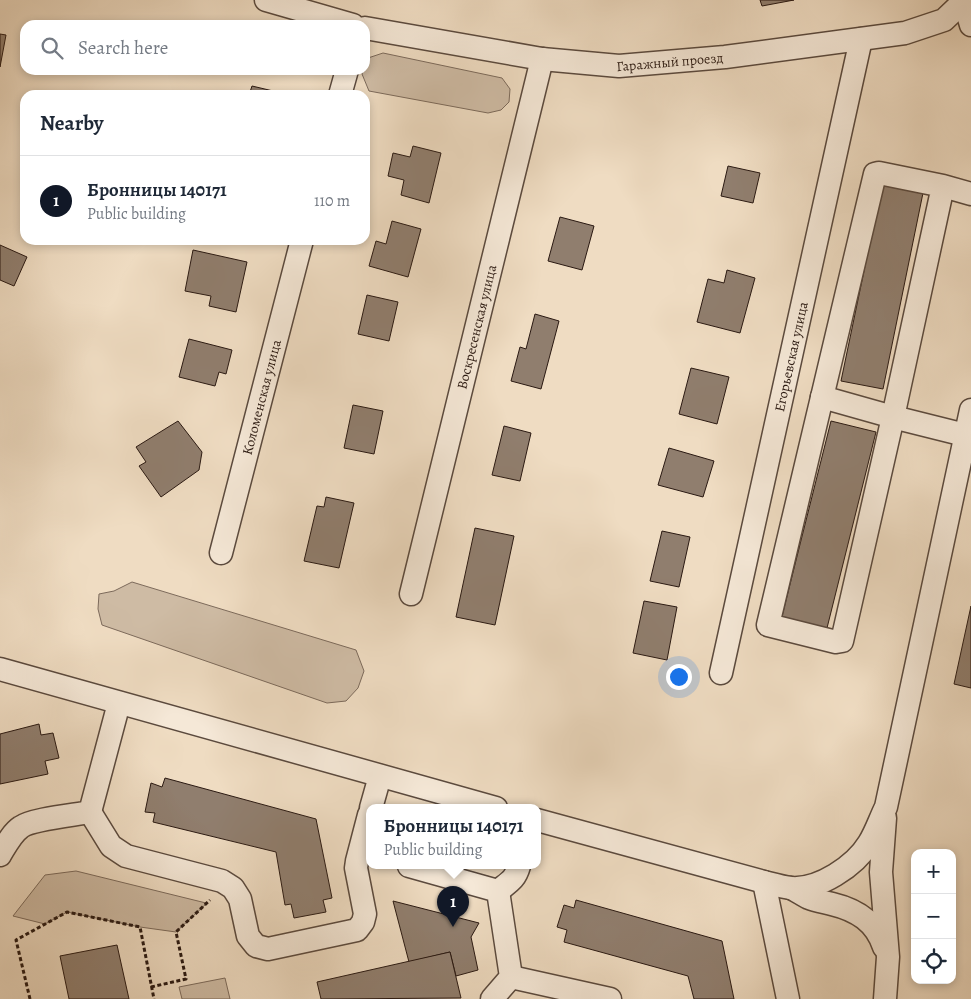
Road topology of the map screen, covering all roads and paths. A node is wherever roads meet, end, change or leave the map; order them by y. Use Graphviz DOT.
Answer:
graph roads {
  1 [pos="266,0"];
  2 [pos="966,3"];
  3 [pos="336,20"];
  4 [pos="971,25"];
  5 [pos="370,29"];
  6 [pos="861,39"];
  7 [pos="542,59"];
  8 [pos="346,75"];
  9 [pos="341,90"];
  10 [pos="942,186"];
  11 [pos="971,194"];
  12 [pos="301,245"];
  13 [pos="822,397"];
  14 [pos="971,410"];
  15 [pos="893,417"];
  16 [pos="965,435"];
  17 [pos="221,553"];
  18 [pos="411,594"];
  19 [pos="0,670"];
  20 [pos="721,673"];
  21 [pos="119,703"];
  22 [pos="380,776"];
  23 [pos="372,804"];
  24 [pos="482,804"];
  25 [pos="886,807"];
  26 [pos="90,812"];
  27 [pos="541,821"];
  28 [pos="366,838"];
  29 [pos="364,853"];
  30 [pos="0,855"];
  31 [pos="420,869"];
  32 [pos="518,869"];
  33 [pos="764,882"];
  34 [pos="227,884"];
  35 [pos="791,888"];
  36 [pos="498,891"];
  37 [pos="888,958"];
  38 [pos="511,977"];
  39 [pos="151,986"];
  40 [pos="30,999"];
  41 [pos="154,999"];
  42 [pos="492,999"];
  43 [pos="610,999"];
  44 [pos="788,999"];
  45 [pos="885,999"];
  1 -- 3 [label="street"];
  2 -- 4 [label="street"];
  2 -- 6 [label="street, Гаражный проезд"];
  5 -- 7 [label="street, Гаражный проезд"];
  6 -- 7 [label="street, Гаражный проезд"];
  6 -- 20 [label="street, Егорьевская улица"];
  7 -- 18 [label="street, Воскресенская улица"];
  8 -- 9 [label="street"];
  10 -- 11 [label="street"];
  10 -- 13 [label="street"];
  10 -- 15 [label="street"];
  12 -- 17 [label="street, Коломенская улица"];
  13 -- 15 [label="street"];
  13 -- 15 [label="street"];
  14 -- 16 [label="street"];
  15 -- 16 [label="street"];
  16 -- 25 [label="street"];
  19 -- 21 [label="street"];
  21 -- 22 [label="street"];
  21 -- 26 [label="street"];
  22 -- 23 [label="street"];
  22 -- 24 [label="street"];
  25 -- 35 [label="street"];
  25 -- 37 [label="street"];
  26 -- 30 [label="street"];
  26 -- 34 [label="street"];
  27 -- 33 [label="street"];
  28 -- 29 [label="street"];
  29 -- 34 [label="street"];
  31 -- 36 [label="street"];
  32 -- 36 [label="street"];
  33 -- 35 [label="street"];
  33 -- 44 [label="street"];
  34 -- 39 [label="path"];
  35 -- 37 [label="street"];
  36 -- 38 [label="street"];
  37 -- 45 [label="street"];
  38 -- 42 [label="street"];
  38 -- 43 [label="street"];
  39 -- 40 [label="path"];
  39 -- 41 [label="path"];
}
